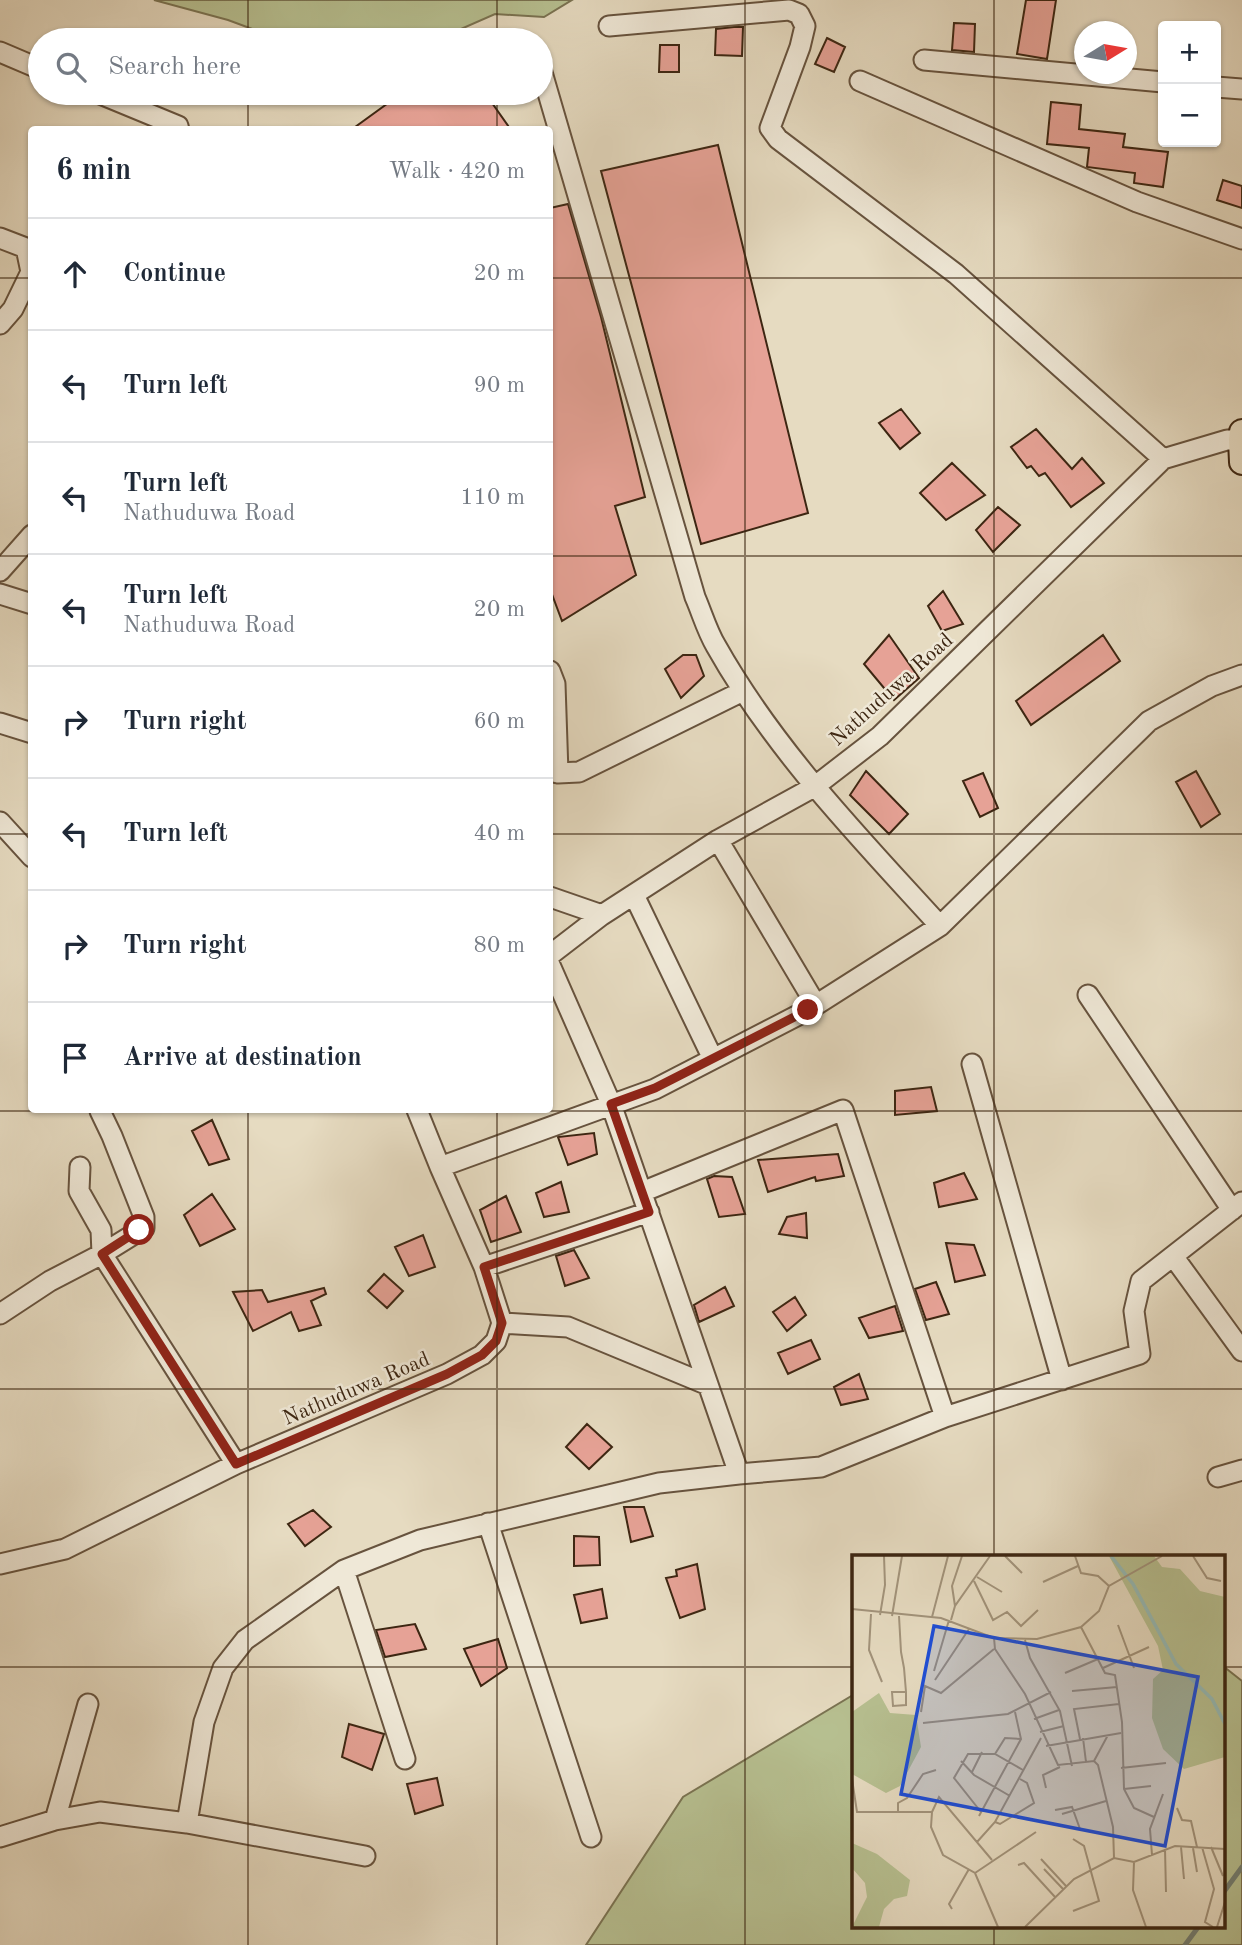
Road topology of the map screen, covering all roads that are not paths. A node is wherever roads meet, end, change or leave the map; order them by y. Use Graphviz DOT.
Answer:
graph roads {
  1 [pos="609,26"];
  2 [pos="0,52"];
  3 [pos="924,60"];
  4 [pos="28,64"];
  5 [pos="860,81"];
  6 [pos="1158,82"];
  7 [pos="1221,87"];
  8 [pos="1242,89"];
  9 [pos="126,105"];
  10 [pos="552,105"];
  11 [pos="178,126"];
  12 [pos="0,239"];
  13 [pos="1242,239"];
  14 [pos="28,258"];
  15 [pos="28,278"];
  16 [pos="0,324"];
  17 [pos="1242,445"];
  18 [pos="1163,459"];
  19 [pos="28,540"];
  20 [pos="0,571"];
  21 [pos="0,594"];
  22 [pos="28,603"];
  23 [pos="1242,675"];
  24 [pos="553,679"];
  25 [pos="743,691"];
  26 [pos="0,723"];
  27 [pos="28,732"];
  28 [pos="554,772"];
  29 [pos="814,787"];
  30 [pos="0,822"];
  31 [pos="718,840"];
  32 [pos="28,853"];
  33 [pos="634,895"];
  34 [pos="553,898"];
  35 [pos="602,915"];
  36 [pos="940,926"];
  37 [pos="553,953"];
  38 [pos="553,972"];
  39 [pos="1088,995"];
  40 [pos="816,1005"];
  41 [pos="713,1059"];
  42 [pos="972,1064"];
  43 [pos="611,1104"];
  44 [pos="101,1113"];
  45 [pos="418,1113"];
  46 [pos="80,1167"];
  47 [pos="440,1167"];
  48 [pos="642,1192"];
  49 [pos="1237,1206"];
  50 [pos="649,1212"];
  51 [pos="102,1254"];
  52 [pos="1173,1256"];
  53 [pos="484,1267"];
  54 [pos="0,1314"];
  55 [pos="502,1323"];
  56 [pos="1242,1351"];
  57 [pos="1062,1380"];
  58 [pos="708,1385"];
  59 [pos="944,1417"];
  60 [pos="236,1464"];
  61 [pos="1242,1470"];
  62 [pos="739,1474"];
  63 [pos="1218,1477"];
  64 [pos="488,1523"];
  65 [pos="0,1564"];
  66 [pos="344,1570"];
  67 [pos="88,1704"];
  68 [pos="405,1759"];
  69 [pos="55,1820"];
  70 [pos="187,1823"];
  71 [pos="0,1837"];
  72 [pos="591,1837"];
  73 [pos="365,1856"];
  1 -- 18 [label="street"];
  2 -- 4 [label="street"];
  3 -- 6 [label="street"];
  5 -- 13 [label="street"];
  7 -- 8 [label="street"];
  9 -- 11 [label="street"];
  10 -- 25 [label="street"];
  12 -- 14 [label="street"];
  15 -- 16 [label="street"];
  17 -- 18 [label="street, Nathuduwa Road"];
  18 -- 29 [label="street, Nathuduwa Road"];
  19 -- 20 [label="street"];
  21 -- 22 [label="street"];
  23 -- 36 [label="street"];
  24 -- 28 [label="street"];
  25 -- 28 [label="street"];
  25 -- 29 [label="street"];
  26 -- 27 [label="street"];
  29 -- 31 [label="street, Nathuduwa Road"];
  29 -- 36 [label="street"];
  30 -- 32 [label="street"];
  31 -- 33 [label="street, Nathuduwa Road"];
  31 -- 40 [label="street"];
  33 -- 35 [label="street, Nathuduwa Road"];
  33 -- 41 [label="street"];
  34 -- 35 [label="street"];
  35 -- 37 [label="street, Nathuduwa Road"];
  36 -- 40 [label="street"];
  38 -- 43 [label="street"];
  39 -- 49 [label="street"];
  40 -- 41 [label="street"];
  41 -- 43 [label="street"];
  42 -- 57 [label="street"];
  43 -- 47 [label="street"];
  43 -- 48 [label="street"];
  44 -- 51 [label="street"];
  45 -- 47 [label="street"];
  46 -- 51 [label="street"];
  47 -- 53 [label="street"];
  48 -- 50 [label="street"];
  48 -- 59 [label="street"];
  49 -- 52 [label="street"];
  50 -- 53 [label="street"];
  50 -- 58 [label="street"];
  51 -- 54 [label="street"];
  51 -- 60 [label="street"];
  52 -- 56 [label="street"];
  52 -- 57 [label="street"];
  53 -- 55 [label="street"];
  55 -- 58 [label="street"];
  55 -- 60 [label="street, Nathuduwa Road"];
  57 -- 59 [label="street"];
  58 -- 62 [label="street"];
  59 -- 62 [label="street"];
  60 -- 65 [label="street, Nathuduwa Road"];
  61 -- 63 [label="street"];
  62 -- 64 [label="street"];
  64 -- 66 [label="street"];
  64 -- 72 [label="street"];
  66 -- 68 [label="street"];
  66 -- 70 [label="street"];
  67 -- 69 [label="street"];
  69 -- 70 [label="street"];
  69 -- 71 [label="street"];
  70 -- 73 [label="street"];
}
